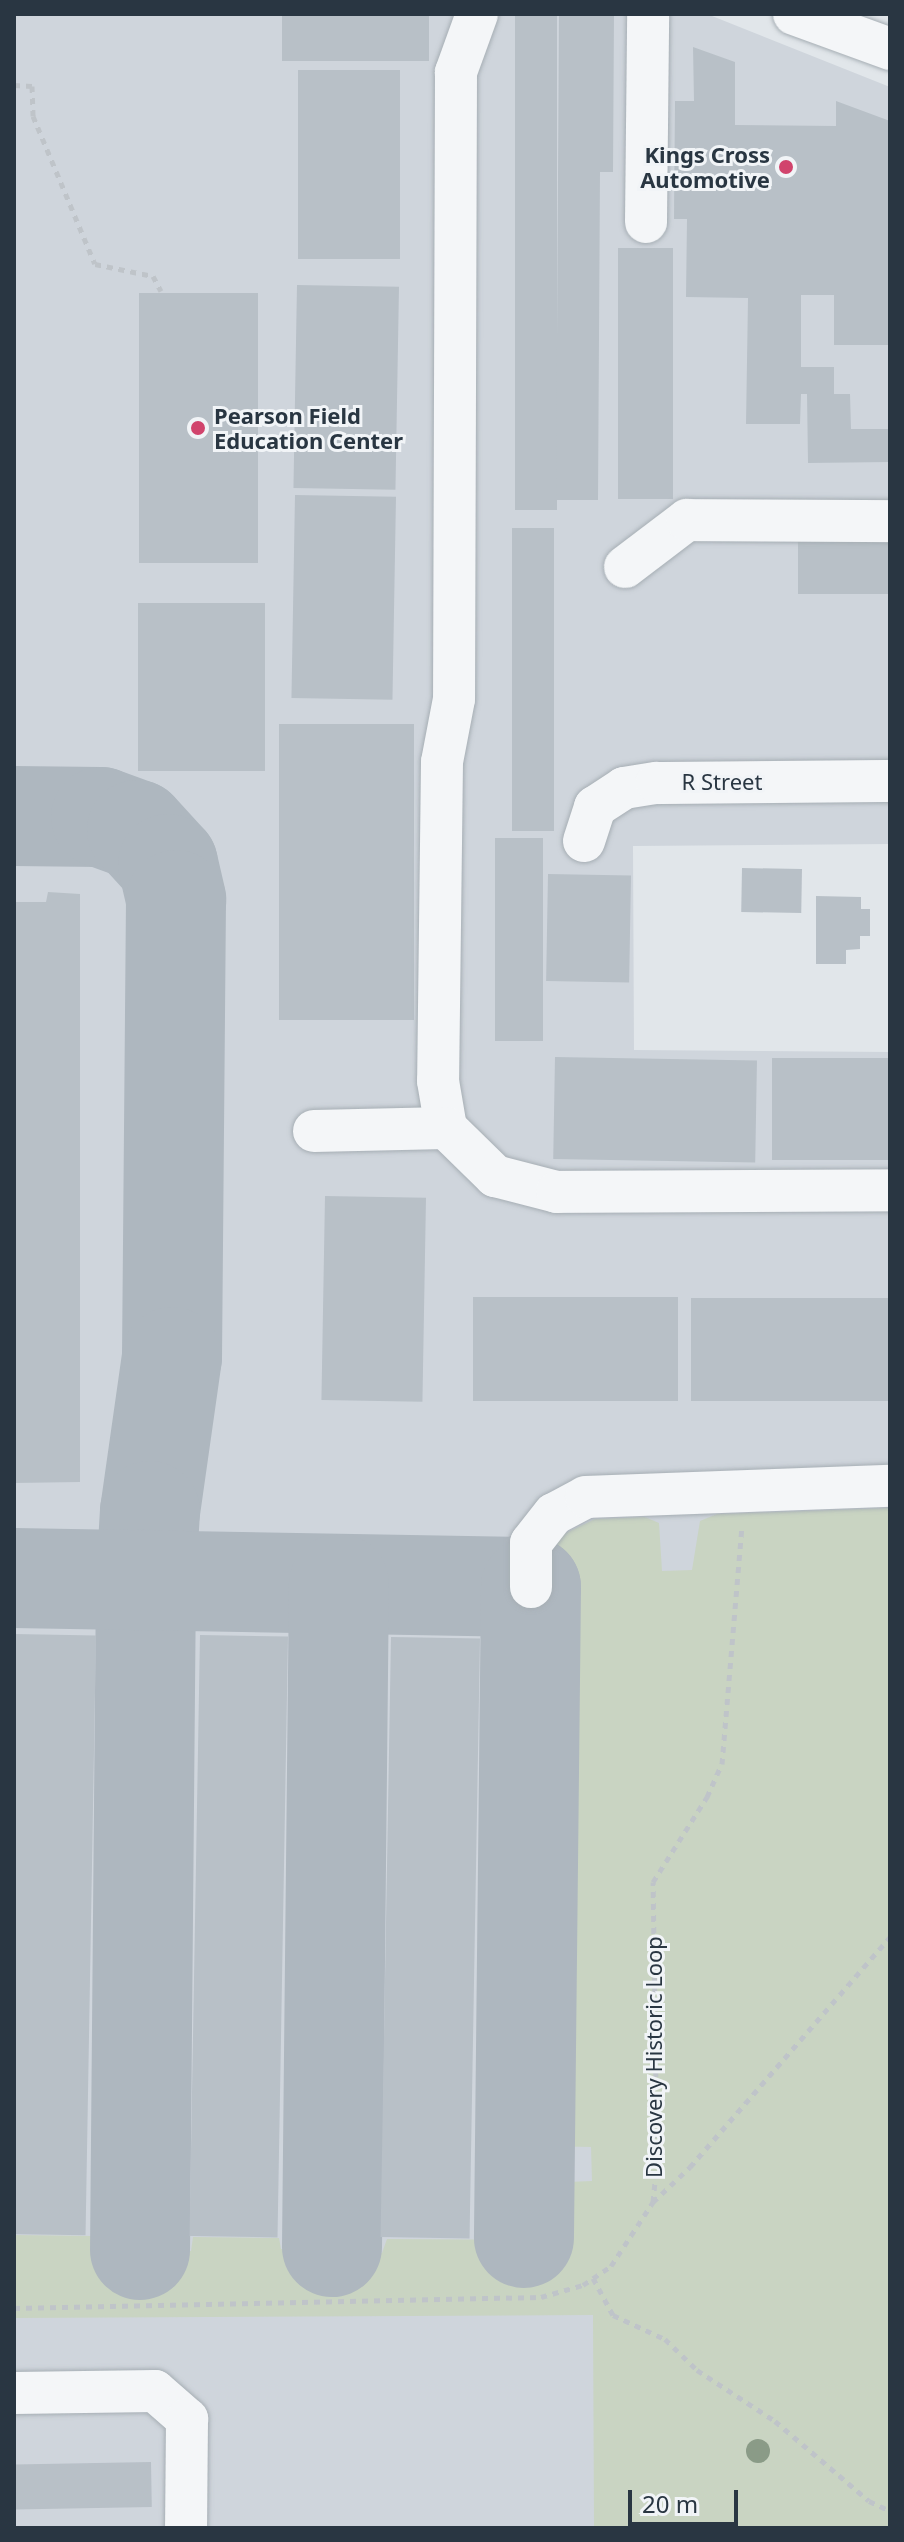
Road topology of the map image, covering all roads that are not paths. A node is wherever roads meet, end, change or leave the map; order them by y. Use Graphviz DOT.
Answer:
graph roads {
  1 [pos="477,14"];
  2 [pos="648,14"];
  3 [pos="794,14"];
  4 [pos="890,49"];
  5 [pos="646,222"];
  6 [pos="890,521"];
  7 [pos="625,567"];
  8 [pos="890,781"];
  9 [pos="584,841"];
  10 [pos="446,1128"];
  11 [pos="314,1131"];
  12 [pos="890,1190"];
  13 [pos="890,1486"];
  14 [pos="531,1587"];
  15 [pos="14,2393"];
  16 [pos="186,2528"];
  1 -- 10 [label="street"];
  2 -- 5 [label="street"];
  3 -- 4 [label="street"];
  6 -- 7 [label="street"];
  8 -- 9 [label="street, R Street"];
  10 -- 11 [label="street"];
  10 -- 12 [label="street"];
  13 -- 14 [label="street"];
  15 -- 16 [label="street"];
}
